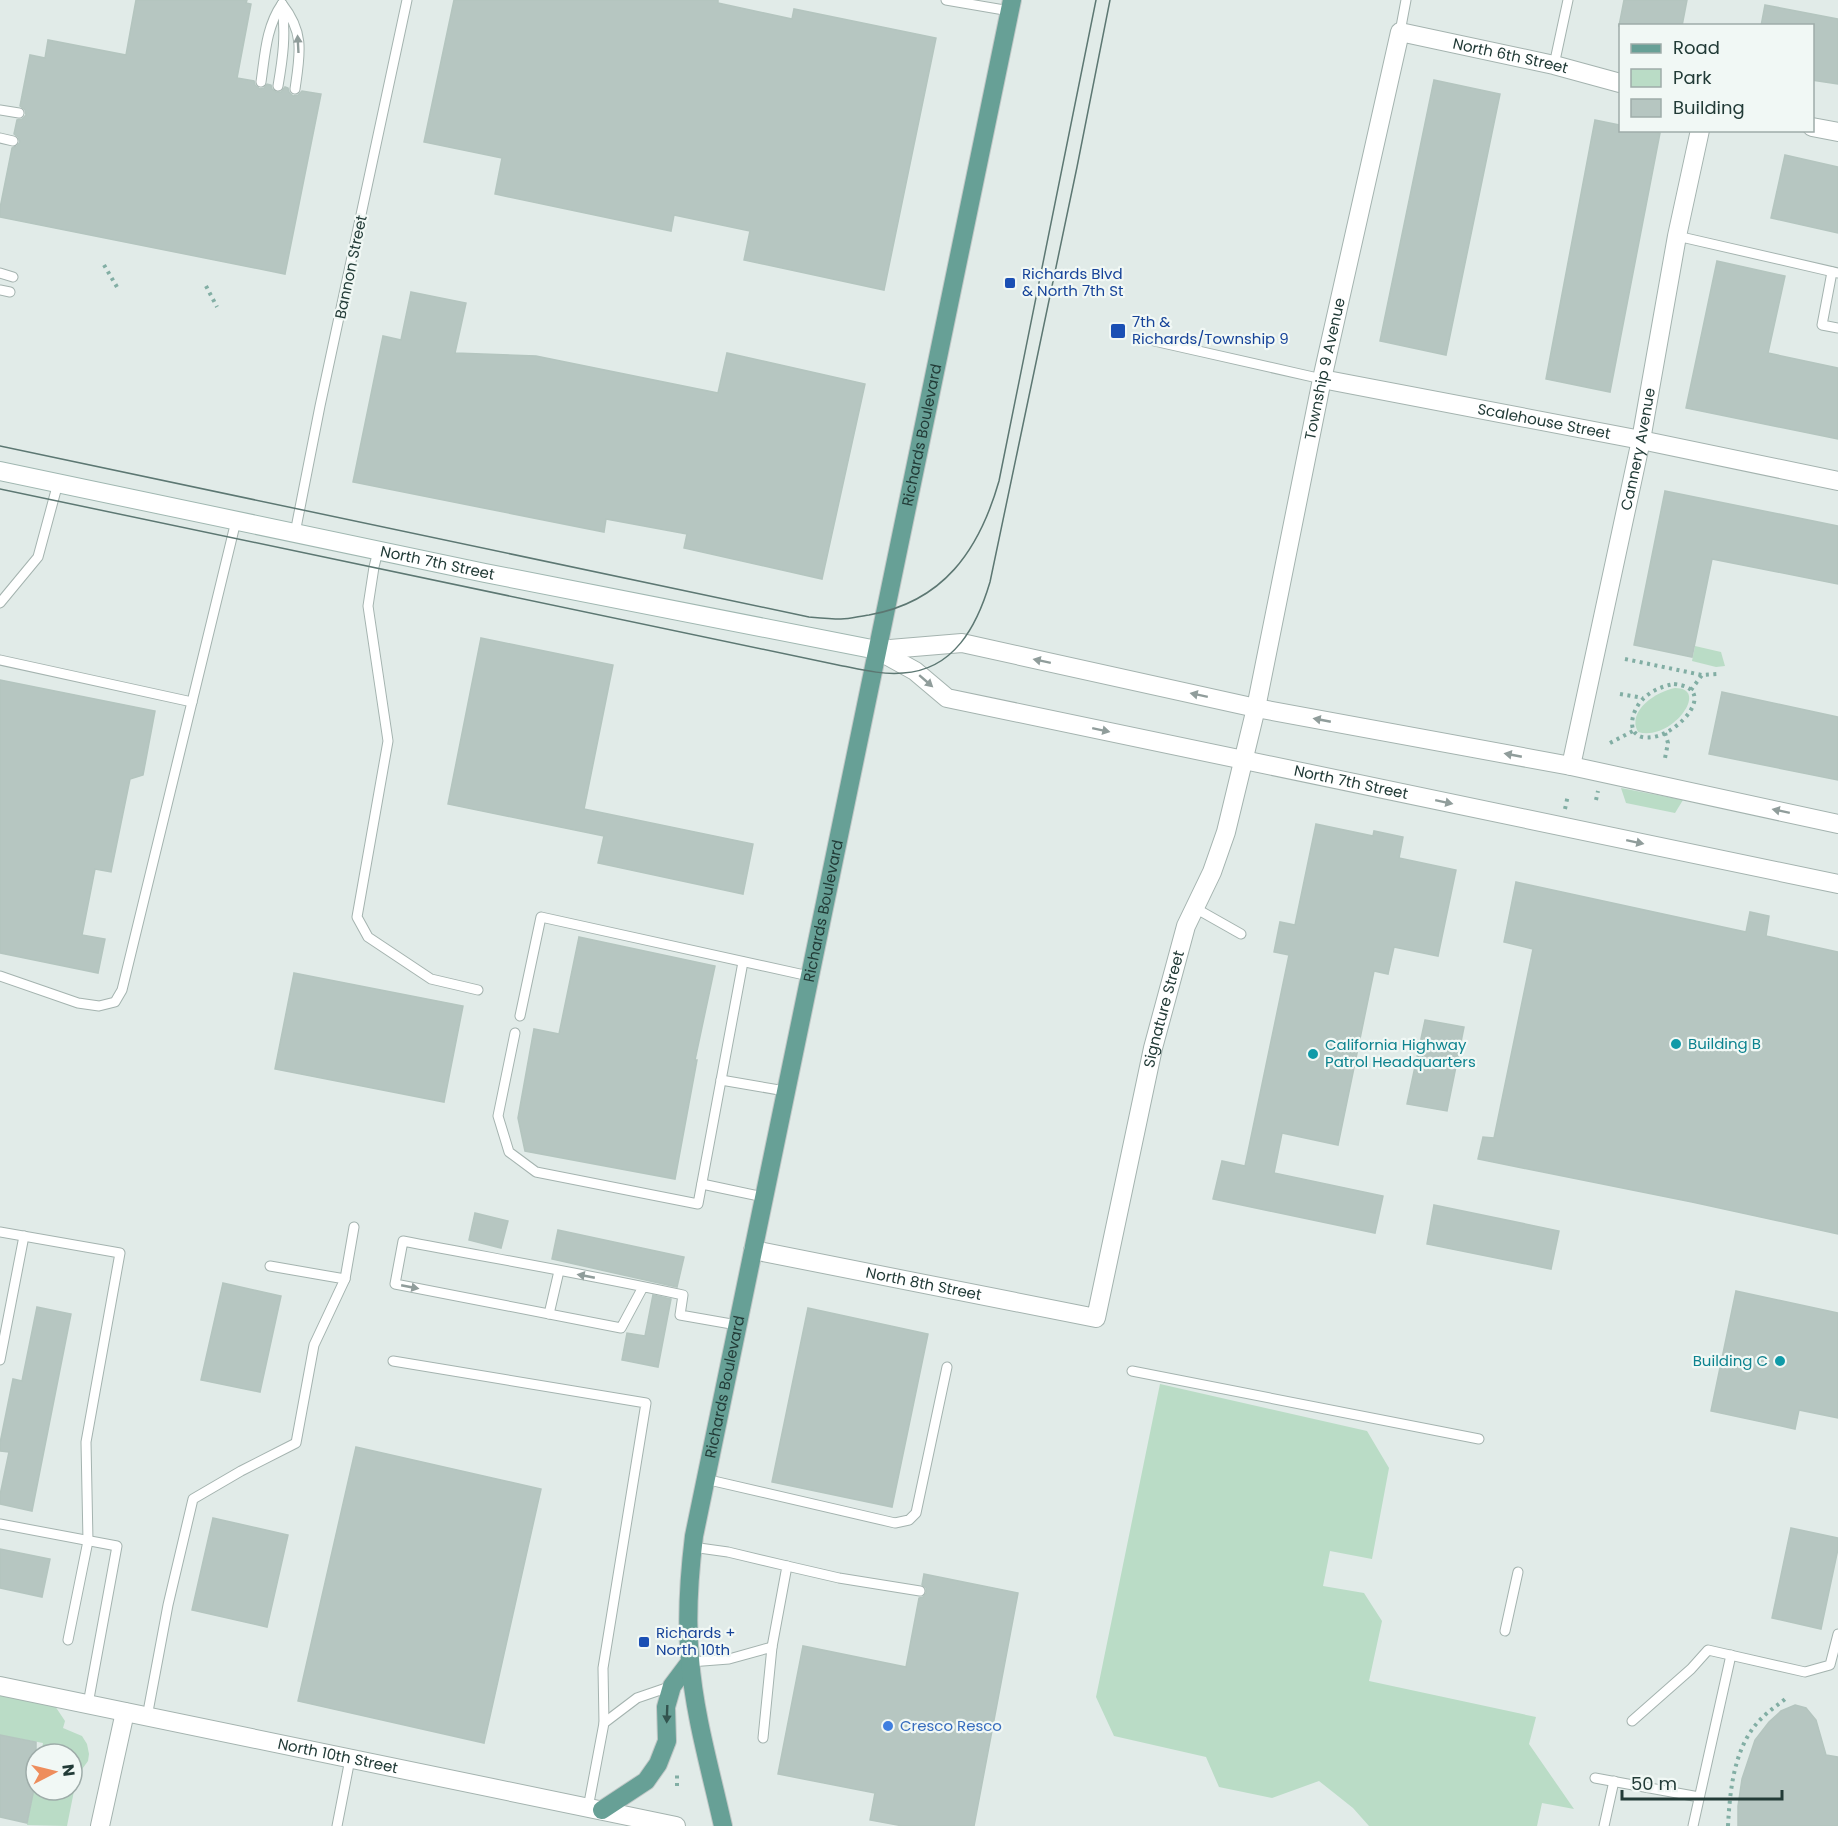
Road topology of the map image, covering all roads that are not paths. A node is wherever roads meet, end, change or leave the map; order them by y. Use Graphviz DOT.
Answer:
graph roads {
  1 [pos="407,0"];
  2 [pos="946,0"];
  3 [pos="1406,0"];
  4 [pos="1568,0"];
  5 [pos="281,2"];
  6 [pos="1011,6"];
  7 [pos="1400,32"];
  8 [pos="1554,65"];
  9 [pos="261,82"];
  10 [pos="1619,83"];
  11 [pos="278,86"];
  12 [pos="295,89"];
  13 [pos="0,110"];
  14 [pos="19,113"];
  15 [pos="1814,126"];
  16 [pos="1700,132"];
  17 [pos="1838,132"];
  18 [pos="0,138"];
  19 [pos="13,141"];
  20 [pos="1677,236"];
  21 [pos="1835,272"];
  22 [pos="0,273"];
  23 [pos="14,277"];
  24 [pos="1838,328"];
  25 [pos="1154,340"];
  26 [pos="1322,379"];
  27 [pos="1641,440"];
  28 [pos="0,471"];
  29 [pos="1838,481"];
  30 [pos="58,483"];
  31 [pos="236,521"];
  32 [pos="295,533"];
  33 [pos="378,551"];
  34 [pos="0,603"];
  35 [pos="877,651"];
  36 [pos="0,660"];
  37 [pos="192,702"];
  38 [pos="1256,708"];
  39 [pos="1244,759"];
  40 [pos="1571,766"];
  41 [pos="1838,824"];
  42 [pos="1838,884"];
  43 [pos="1195,908"];
  44 [pos="1241,934"];
  45 [pos="743,962"];
  46 [pos="0,976"];
  47 [pos="809,976"];
  48 [pos="478,990"];
  49 [pos="520,1016"];
  50 [pos="515,1033"];
  51 [pos="721,1080"];
  52 [pos="785,1091"];
  53 [pos="702,1184"];
  54 [pos="764,1197"];
  55 [pos="354,1227"];
  56 [pos="0,1232"];
  57 [pos="24,1236"];
  58 [pos="753,1250"];
  59 [pos="270,1266"];
  60 [pos="559,1271"];
  61 [pos="345,1279"];
  62 [pos="643,1287"];
  63 [pos="549,1314"];
  64 [pos="1096,1318"];
  65 [pos="737,1325"];
  66 [pos="0,1360"];
  67 [pos="393,1361"];
  68 [pos="947,1367"];
  69 [pos="1132,1371"];
  70 [pos="1479,1439"];
  71 [pos="705,1479"];
  72 [pos="0,1524"];
  73 [pos="88,1541"];
  74 [pos="692,1546"];
  75 [pos="787,1566"];
  76 [pos="1518,1572"];
  77 [pos="921,1591"];
  78 [pos="1505,1630"];
  79 [pos="1838,1634"];
  80 [pos="68,1640"];
  81 [pos="772,1647"];
  82 [pos="1836,1649"];
  83 [pos="1731,1655"];
  84 [pos="690,1662"];
  85 [pos="0,1686"];
  86 [pos="672,1686"];
  87 [pos="88,1704"];
  88 [pos="124,1712"];
  89 [pos="147,1716"];
  90 [pos="1632,1721"];
  91 [pos="604,1723"];
  92 [pos="763,1738"];
  93 [pos="350,1758"];
  94 [pos="1595,1778"];
  95 [pos="1614,1781"];
  96 [pos="1699,1797"];
  97 [pos="595,1809"];
  98 [pos="623,1821"];
  99 [pos="100,1826"];
  100 [pos="337,1826"];
  101 [pos="676,1826"];
  102 [pos="723,1826"];
  103 [pos="1604,1826"];
  104 [pos="1693,1826"];
  1 -- 32 [label="lane, Bannon Street"];
  2 -- 6 [label="lane"];
  3 -- 7 [label="lane"];
  4 -- 8 [label="lane"];
  5 -- 9 [label="lane"];
  5 -- 11 [label="lane"];
  12 -- 5 [label="lane, one-way"];
  6 -- 35 [label="main road, Richards Boulevard"];
  7 -- 8 [label="street, North 6th Street"];
  7 -- 26 [label="street, Township 9 Avenue"];
  8 -- 10 [label="street, North 6th Street"];
  13 -- 14 [label="lane"];
  15 -- 17 [label="street"];
  16 -- 20 [label="street, Cannery Avenue"];
  18 -- 19 [label="lane"];
  20 -- 21 [label="lane"];
  20 -- 27 [label="street, Cannery Avenue"];
  21 -- 24 [label="lane"];
  22 -- 23 [label="lane"];
  25 -- 26 [label="lane"];
  26 -- 27 [label="street, Scalehouse Street"];
  26 -- 38 [label="street, Township 9 Avenue"];
  27 -- 29 [label="street, Scalehouse Street"];
  27 -- 40 [label="street, Cannery Avenue"];
  28 -- 30 [label="street, North 7th Street"];
  30 -- 31 [label="street, North 7th Street"];
  30 -- 34 [label="lane"];
  31 -- 32 [label="street, North 7th Street"];
  31 -- 37 [label="lane"];
  32 -- 33 [label="street, North 7th Street"];
  33 -- 35 [label="street, North 7th Street"];
  33 -- 48 [label="lane"];
  38 -- 35 [label="street, North 7th Street, one-way"];
  35 -- 39 [label="street, North 7th Street, one-way"];
  35 -- 47 [label="main road, Richards Boulevard"];
  36 -- 37 [label="lane"];
  37 -- 46 [label="lane"];
  38 -- 39 [label="street, Signature Street"];
  40 -- 38 [label="street, North 7th Street, one-way"];
  39 -- 42 [label="street, North 7th Street, one-way"];
  39 -- 43 [label="street, Signature Street"];
  41 -- 40 [label="street, North 7th Street, one-way"];
  43 -- 44 [label="lane"];
  43 -- 64 [label="street, Signature Street"];
  45 -- 47 [label="lane"];
  45 -- 49 [label="lane"];
  45 -- 51 [label="lane"];
  47 -- 52 [label="main road, Richards Boulevard"];
  50 -- 53 [label="lane"];
  51 -- 52 [label="lane"];
  51 -- 53 [label="lane"];
  52 -- 54 [label="main road, Richards Boulevard"];
  53 -- 54 [label="lane"];
  54 -- 58 [label="main road, Richards Boulevard"];
  55 -- 61 [label="lane"];
  56 -- 57 [label="lane"];
  57 -- 66 [label="lane"];
  57 -- 73 [label="lane"];
  58 -- 64 [label="street, North 8th Street"];
  58 -- 65 [label="main road, Richards Boulevard"];
  59 -- 61 [label="lane"];
  62 -- 60 [label="lane, one-way"];
  60 -- 63 [label="lane"];
  60 -- 63 [label="lane, one-way"];
  61 -- 89 [label="lane"];
  62 -- 63 [label="lane"];
  62 -- 65 [label="lane"];
  65 -- 71 [label="main road, Richards Boulevard"];
  67 -- 91 [label="lane"];
  68 -- 71 [label="lane"];
  69 -- 70 [label="lane"];
  71 -- 74 [label="main road, Richards Boulevard"];
  72 -- 73 [label="lane"];
  73 -- 80 [label="lane"];
  73 -- 87 [label="lane"];
  74 -- 75 [label="lane"];
  74 -- 84 [label="main road, Richards Boulevard"];
  75 -- 77 [label="lane"];
  75 -- 81 [label="lane"];
  76 -- 78 [label="lane"];
  79 -- 82 [label="lane"];
  81 -- 84 [label="lane"];
  81 -- 92 [label="lane"];
  82 -- 83 [label="lane"];
  83 -- 90 [label="lane"];
  83 -- 96 [label="lane"];
  84 -- 86 [label="main road"];
  84 -- 102 [label="main road, Richards Boulevard"];
  85 -- 87 [label="street, North 10th Street"];
  86 -- 91 [label="lane"];
  86 -- 97 [label="main road, one-way"];
  87 -- 88 [label="street, North 10th Street"];
  88 -- 89 [label="street, North 10th Street"];
  88 -- 99 [label="street"];
  89 -- 93 [label="street, North 10th Street"];
  91 -- 97 [label="lane"];
  93 -- 97 [label="street, North 10th Street"];
  93 -- 100 [label="lane"];
  94 -- 95 [label="lane"];
  95 -- 96 [label="lane"];
  95 -- 103 [label="lane"];
  96 -- 104 [label="lane"];
  97 -- 98 [label="street, North 10th Street"];
  98 -- 101 [label="street, North 10th Street"];
}
